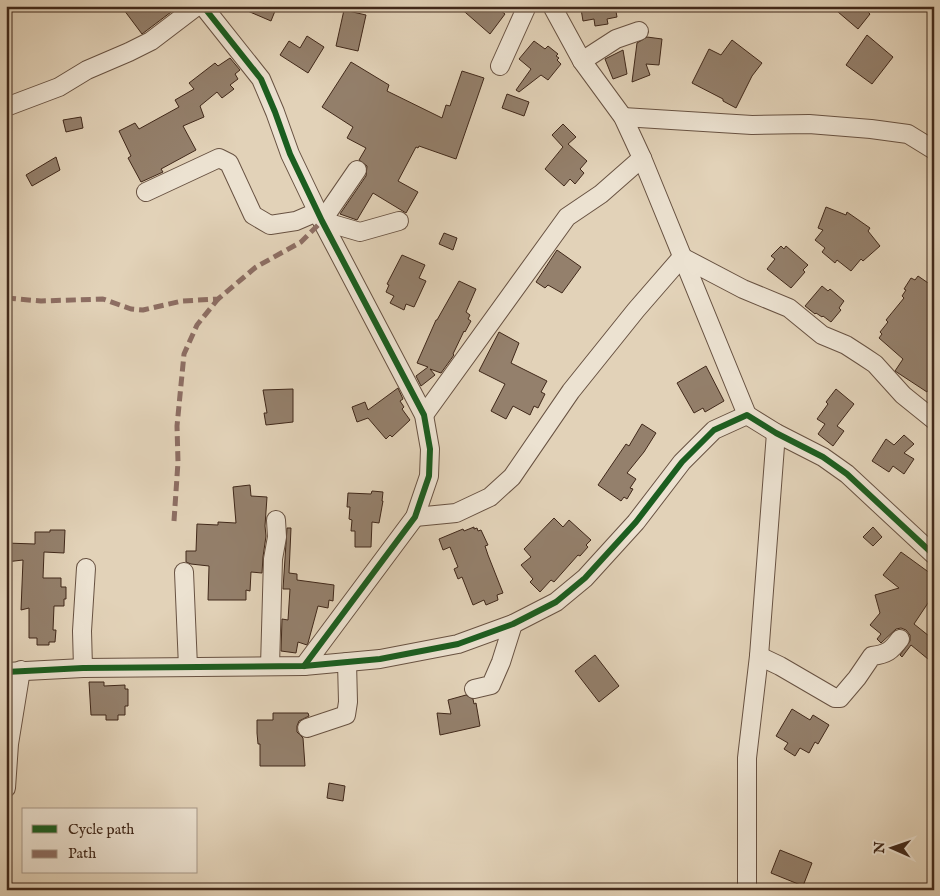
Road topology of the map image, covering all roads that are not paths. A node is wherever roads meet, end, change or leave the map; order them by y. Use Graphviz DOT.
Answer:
graph roads {
  1 [pos="196,6"];
  2 [pos="203,6"];
  3 [pos="527,6"];
  4 [pos="552,6"];
  5 [pos="639,31"];
  6 [pos="582,61"];
  7 [pos="500,66"];
  8 [pos="6,107"];
  9 [pos="623,117"];
  10 [pos="934,150"];
  11 [pos="642,158"];
  12 [pos="357,170"];
  13 [pos="146,192"];
  14 [pos="319,217"];
  15 [pos="399,221"];
  16 [pos="682,257"];
  17 [pos="424,415"];
  18 [pos="747,415"];
  19 [pos="934,420"];
  20 [pos="776,433"];
  21 [pos="415,518"];
  22 [pos="276,520"];
  23 [pos="934,555"];
  24 [pos="86,568"];
  25 [pos="184,572"];
  26 [pos="513,624"];
  27 [pos="900,639"];
  28 [pos="759,656"];
  29 [pos="347,662"];
  30 [pos="270,666"];
  31 [pos="304,666"];
  32 [pos="188,667"];
  33 [pos="83,668"];
  34 [pos="13,671"];
  35 [pos="474,689"];
  36 [pos="307,728"];
  37 [pos="8,744"];
  38 [pos="6,788"];
  39 [pos="747,890"];
  1 -- 8 [label="street"];
  2 -- 14 [label="street"];
  3 -- 7 [label="street"];
  4 -- 6 [label="street"];
  5 -- 6 [label="street"];
  6 -- 9 [label="street"];
  9 -- 10 [label="street"];
  9 -- 11 [label="street"];
  11 -- 16 [label="street"];
  11 -- 17 [label="street"];
  12 -- 14 [label="street"];
  13 -- 14 [label="street"];
  14 -- 15 [label="street"];
  14 -- 17 [label="street"];
  16 -- 18 [label="street"];
  16 -- 19 [label="street"];
  16 -- 21 [label="street"];
  17 -- 21 [label="street"];
  18 -- 20 [label="street"];
  18 -- 26 [label="street"];
  20 -- 23 [label="street"];
  20 -- 28 [label="street"];
  21 -- 31 [label="street"];
  22 -- 30 [label="street"];
  24 -- 33 [label="street"];
  25 -- 32 [label="street"];
  26 -- 29 [label="street"];
  26 -- 35 [label="street"];
  27 -- 28 [label="street"];
  28 -- 39 [label="street"];
  29 -- 31 [label="street"];
  29 -- 36 [label="street"];
  30 -- 31 [label="street"];
  30 -- 32 [label="street"];
  32 -- 33 [label="street"];
  33 -- 34 [label="street"];
  34 -- 37 [label="street"];
  37 -- 38 [label="street"];
}
